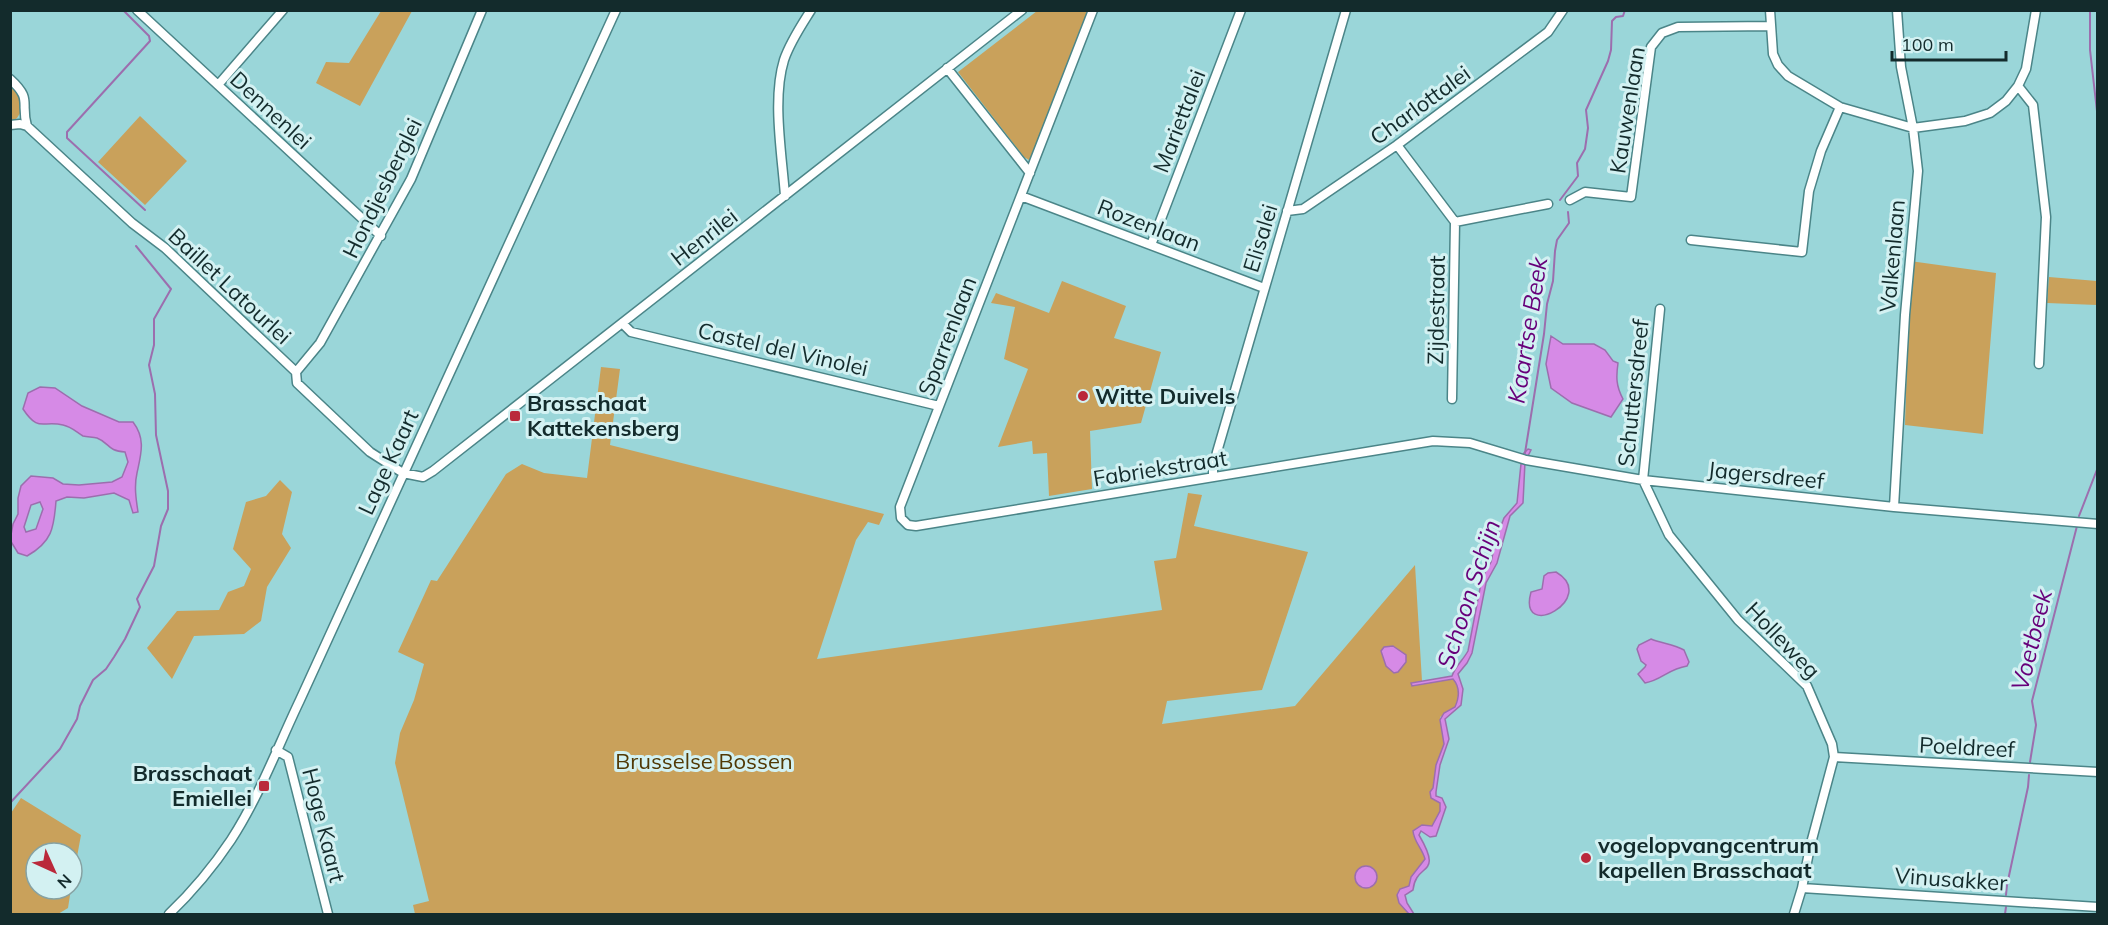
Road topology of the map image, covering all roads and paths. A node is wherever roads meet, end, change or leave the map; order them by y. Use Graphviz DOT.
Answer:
graph roads {
  1 [pos="137,10"];
  2 [pos="283,10"];
  3 [pos="482,10"];
  4 [pos="616,10"];
  5 [pos="811,10"];
  6 [pos="1022,10"];
  7 [pos="1093,10"];
  8 [pos="1241,10"];
  9 [pos="1346,10"];
  10 [pos="1563,10"];
  11 [pos="1770,10"];
  12 [pos="1897,10"];
  13 [pos="2037,10"];
  14 [pos="1771,26"];
  15 [pos="947,68"];
  16 [pos="10,79"];
  17 [pos="218,85"];
  18 [pos="2018,86"];
  19 [pos="1840,107"];
  20 [pos="10,125"];
  21 [pos="27,126"];
  22 [pos="1913,128"];
  23 [pos="1397,146"];
  24 [pos="1029,173"];
  25 [pos="1021,195"];
  26 [pos="785,196"];
  27 [pos="1570,200"];
  28 [pos="1548,204"];
  29 [pos="1287,211"];
  30 [pos="1455,222"];
  31 [pos="381,236"];
  32 [pos="1690,240"];
  33 [pos="1150,245"];
  34 [pos="1264,288"];
  35 [pos="1660,309"];
  36 [pos="622,323"];
  37 [pos="2039,364"];
  38 [pos="296,372"];
  39 [pos="1452,399"];
  40 [pos="939,406"];
  41 [pos="1433,441"];
  42 [pos="403,473"];
  43 [pos="1213,477"];
  44 [pos="1642,480"];
  45 [pos="1894,507"];
  46 [pos="899,512"];
  47 [pos="2097,524"];
  48 [pos="276,750"];
  49 [pos="1834,757"];
  50 [pos="2097,772"];
  51 [pos="1802,888"];
  52 [pos="2097,907"];
  53 [pos="169,915"];
  54 [pos="328,915"];
  55 [pos="1794,915"];
  1 -- 17 [label="street, Dennenlei"];
  2 -- 17 [label="street"];
  3 -- 31 [label="street, Hondjesberglei"];
  4 -- 42 [label="street, Lage Kaart"];
  5 -- 26 [label="street"];
  6 -- 15 [label="street, Henrilei"];
  7 -- 24 [label="street, Sparrenlaan"];
  8 -- 33 [label="street, Mariettalei"];
  9 -- 29 [label="street, Elisalei"];
  10 -- 23 [label="street, Charlottalei"];
  11 -- 14 [label="street"];
  12 -- 22 [label="street, Valkenlaan"];
  13 -- 18 [label="street"];
  14 -- 19 [label="street"];
  14 -- 27 [label="street, Kauwenlaan"];
  15 -- 24 [label="street"];
  15 -- 26 [label="street, Henrilei"];
  16 -- 21 [label="street"];
  17 -- 31 [label="street, Dennenlei"];
  18 -- 22 [label="street"];
  18 -- 37 [label="street"];
  19 -- 22 [label="street"];
  19 -- 32 [label="street"];
  20 -- 21 [label="street"];
  21 -- 38 [label="street, Baillet Latourlei"];
  22 -- 45 [label="street, Valkenlaan"];
  23 -- 29 [label="street, Charlottalei"];
  23 -- 30 [label="street"];
  24 -- 25 [label="street, Sparrenlaan"];
  25 -- 33 [label="street, Rozenlaan"];
  25 -- 40 [label="street, Sparrenlaan"];
  26 -- 36 [label="street, Henrilei"];
  28 -- 30 [label="street"];
  29 -- 34 [label="street, Elisalei"];
  30 -- 39 [label="street, Zijdestraat"];
  31 -- 38 [label="street, Hondjesberglei"];
  33 -- 34 [label="street, Rozenlaan"];
  34 -- 43 [label="street, Elisalei"];
  35 -- 44 [label="street, Schuttersdreef"];
  36 -- 40 [label="street, Castel del Vinolei"];
  36 -- 42 [label="street, Henrilei"];
  38 -- 42 [label="street, Baillet Latourlei"];
  40 -- 46 [label="street, Sparrenlaan"];
  41 -- 43 [label="street, Fabriekstraat"];
  41 -- 44 [label="street, Jagersdreef"];
  42 -- 48 [label="street, Lage Kaart"];
  43 -- 46 [label="street, Fabriekstraat"];
  44 -- 45 [label="street, Jagersdreef"];
  44 -- 49 [label="street, Holleweg"];
  45 -- 47 [label="street, Jagersdreef"];
  48 -- 53 [label="street, Lage Kaart"];
  48 -- 54 [label="street, Hoge Kaart"];
  49 -- 50 [label="street, Poeldreef"];
  49 -- 51 [label="street"];
  51 -- 52 [label="street, Vinusakker"];
  51 -- 55 [label="street"];
}
